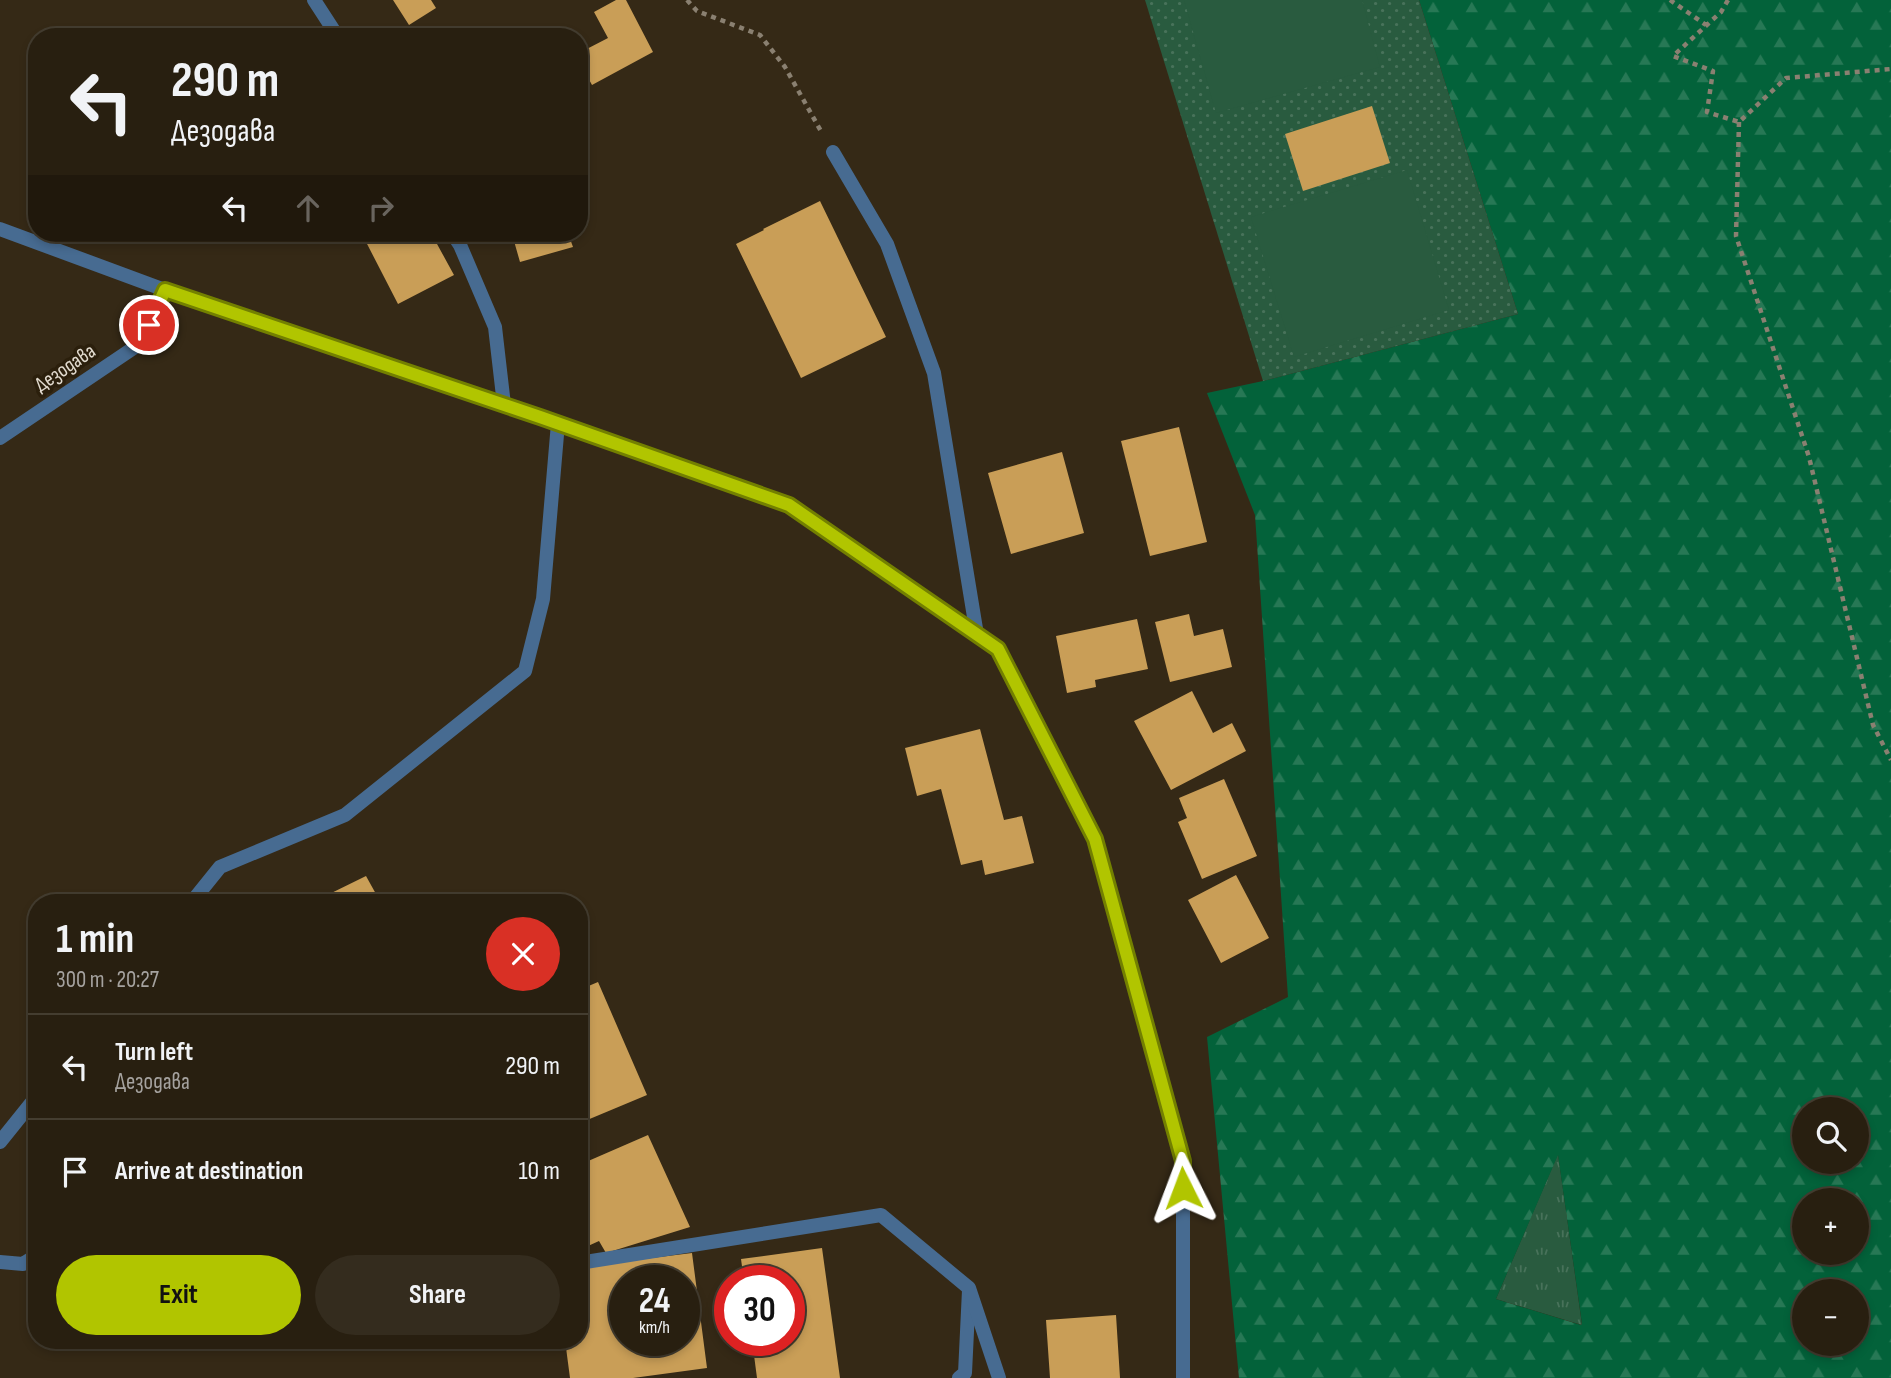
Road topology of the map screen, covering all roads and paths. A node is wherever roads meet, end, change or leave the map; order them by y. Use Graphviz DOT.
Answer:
graph roads {
  1 [pos="314,0"];
  2 [pos="687,0"];
  3 [pos="1670,0"];
  4 [pos="1728,0"];
  5 [pos="1706,26"];
  6 [pos="332,28"];
  7 [pos="1891,69"];
  8 [pos="1739,122"];
  9 [pos="833,152"];
  10 [pos="0,229"];
  11 [pos="28,239"];
  12 [pos="35,242"];
  13 [pos="457,242"];
  14 [pos="165,290"];
  15 [pos="504,405"];
  16 [pos="558,424"];
  17 [pos="0,438"];
  18 [pos="977,635"];
  19 [pos="1891,761"];
  20 [pos="198,894"];
  21 [pos="28,1107"];
  22 [pos="0,1142"];
  23 [pos="28,1261"];
  24 [pos="0,1262"];
  25 [pos="588,1262"];
  26 [pos="970,1289"];
  27 [pos="959,1378"];
  28 [pos="999,1378"];
  29 [pos="1182,1378"];
  1 -- 6 [label="street"];
  2 -- 9 [label="path"];
  3 -- 5 [label="path"];
  4 -- 5 [label="path"];
  5 -- 8 [label="path"];
  7 -- 8 [label="path"];
  8 -- 19 [label="path"];
  9 -- 18 [label="street"];
  10 -- 11 [label="street"];
  12 -- 14 [label="street"];
  13 -- 15 [label="street"];
  14 -- 15 [label="street"];
  14 -- 17 [label="street, Дезодава"];
  15 -- 16 [label="street"];
  16 -- 18 [label="street"];
  16 -- 20 [label="street"];
  18 -- 29 [label="street"];
  21 -- 22 [label="street"];
  23 -- 24 [label="street"];
  25 -- 26 [label="street"];
  26 -- 27 [label="street"];
  26 -- 28 [label="street"];
}
